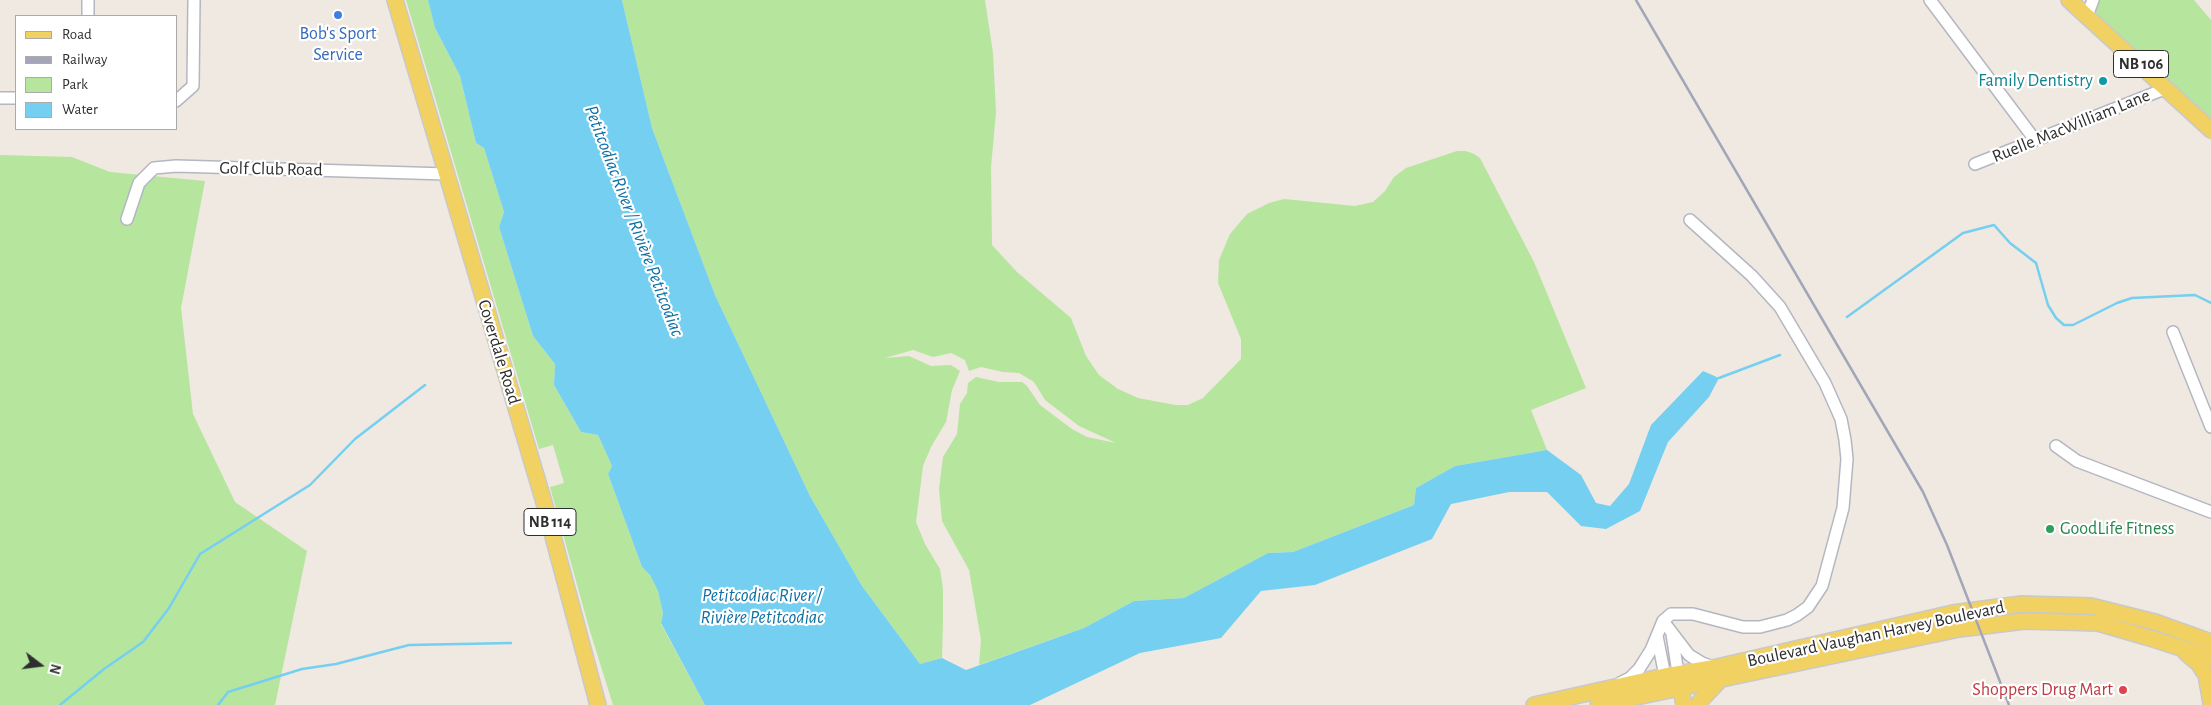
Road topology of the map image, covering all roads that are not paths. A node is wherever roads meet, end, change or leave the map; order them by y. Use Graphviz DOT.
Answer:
graph roads {
  1 [pos="88,0"];
  2 [pos="194,0"];
  3 [pos="395,0"];
  4 [pos="1930,0"];
  5 [pos="2069,0"];
  6 [pos="2093,0"];
  7 [pos="88,15"];
  8 [pos="2088,16"];
  9 [pos="2167,88"];
  10 [pos="0,98"];
  11 [pos="15,98"];
  12 [pos="178,99"];
  13 [pos="2211,130"];
  14 [pos="2035,140"];
  15 [pos="1975,164"];
  16 [pos="447,174"];
  17 [pos="127,219"];
  18 [pos="1690,220"];
  19 [pos="2173,332"];
  20 [pos="2208,407"];
  21 [pos="2211,428"];
  22 [pos="2056,446"];
  23 [pos="2211,512"];
  24 [pos="1663,621"];
  25 [pos="1672,630"];
  26 [pos="2211,632"];
  27 [pos="1657,634"];
  28 [pos="2189,634"];
  29 [pos="2211,642"];
  30 [pos="2179,648"];
  31 [pos="2211,658"];
  32 [pos="1718,674"];
  33 [pos="1676,684"];
  34 [pos="1616,694"];
  35 [pos="2211,703"];
  36 [pos="598,705"];
  37 [pos="1534,705"];
  38 [pos="1598,705"];
  39 [pos="1633,705"];
  40 [pos="1684,705"];
  41 [pos="1698,705"];
  1 -- 7 [label="street"];
  2 -- 12 [label="street"];
  3 -- 16 [label="main road, Coverdale Road / NB 114"];
  4 -- 14 [label="street"];
  5 -- 8 [label="main road, NB 106"];
  6 -- 8 [label="street"];
  8 -- 9 [label="main road, NB 106"];
  9 -- 13 [label="main road, NB 106"];
  9 -- 14 [label="street, Ruelle MacWilliam Lane"];
  10 -- 11 [label="street"];
  14 -- 15 [label="street, Ruelle MacWilliam Lane"];
  16 -- 17 [label="street, Golf Club Road"];
  16 -- 36 [label="main road, Coverdale Road / NB 114"];
  18 -- 24 [label="street"];
  19 -- 20 [label="street"];
  20 -- 21 [label="street"];
  22 -- 23 [label="street"];
  24 -- 25 [label="street"];
  24 -- 27 [label="street"];
  25 -- 32 [label="street"];
  25 -- 33 [label="street"];
  26 -- 28 [label="main road"];
  27 -- 33 [label="street"];
  27 -- 34 [label="street"];
  28 -- 29 [label="main road, Boulevard Vaughan Harvey Boulevard"];
  28 -- 32 [label="main road, Boulevard Vaughan Harvey Boulevard"];
  30 -- 31 [label="main road, Boulevard Vaughan Harvey Boulevard"];
  30 -- 32 [label="main road, Boulevard Vaughan Harvey Boulevard"];
  30 -- 35 [label="main road"];
  32 -- 33 [label="main road, Boulevard Vaughan Harvey Boulevard"];
  32 -- 41 [label="main road"];
  33 -- 34 [label="main road, Boulevard Vaughan Harvey Boulevard"];
  33 -- 40 [label="main road"];
  34 -- 37 [label="main road, Boulevard Vaughan Harvey Boulevard"];
  34 -- 38 [label="main road, Boulevard Vaughan Harvey Boulevard"];
  34 -- 39 [label="main road"];
}
